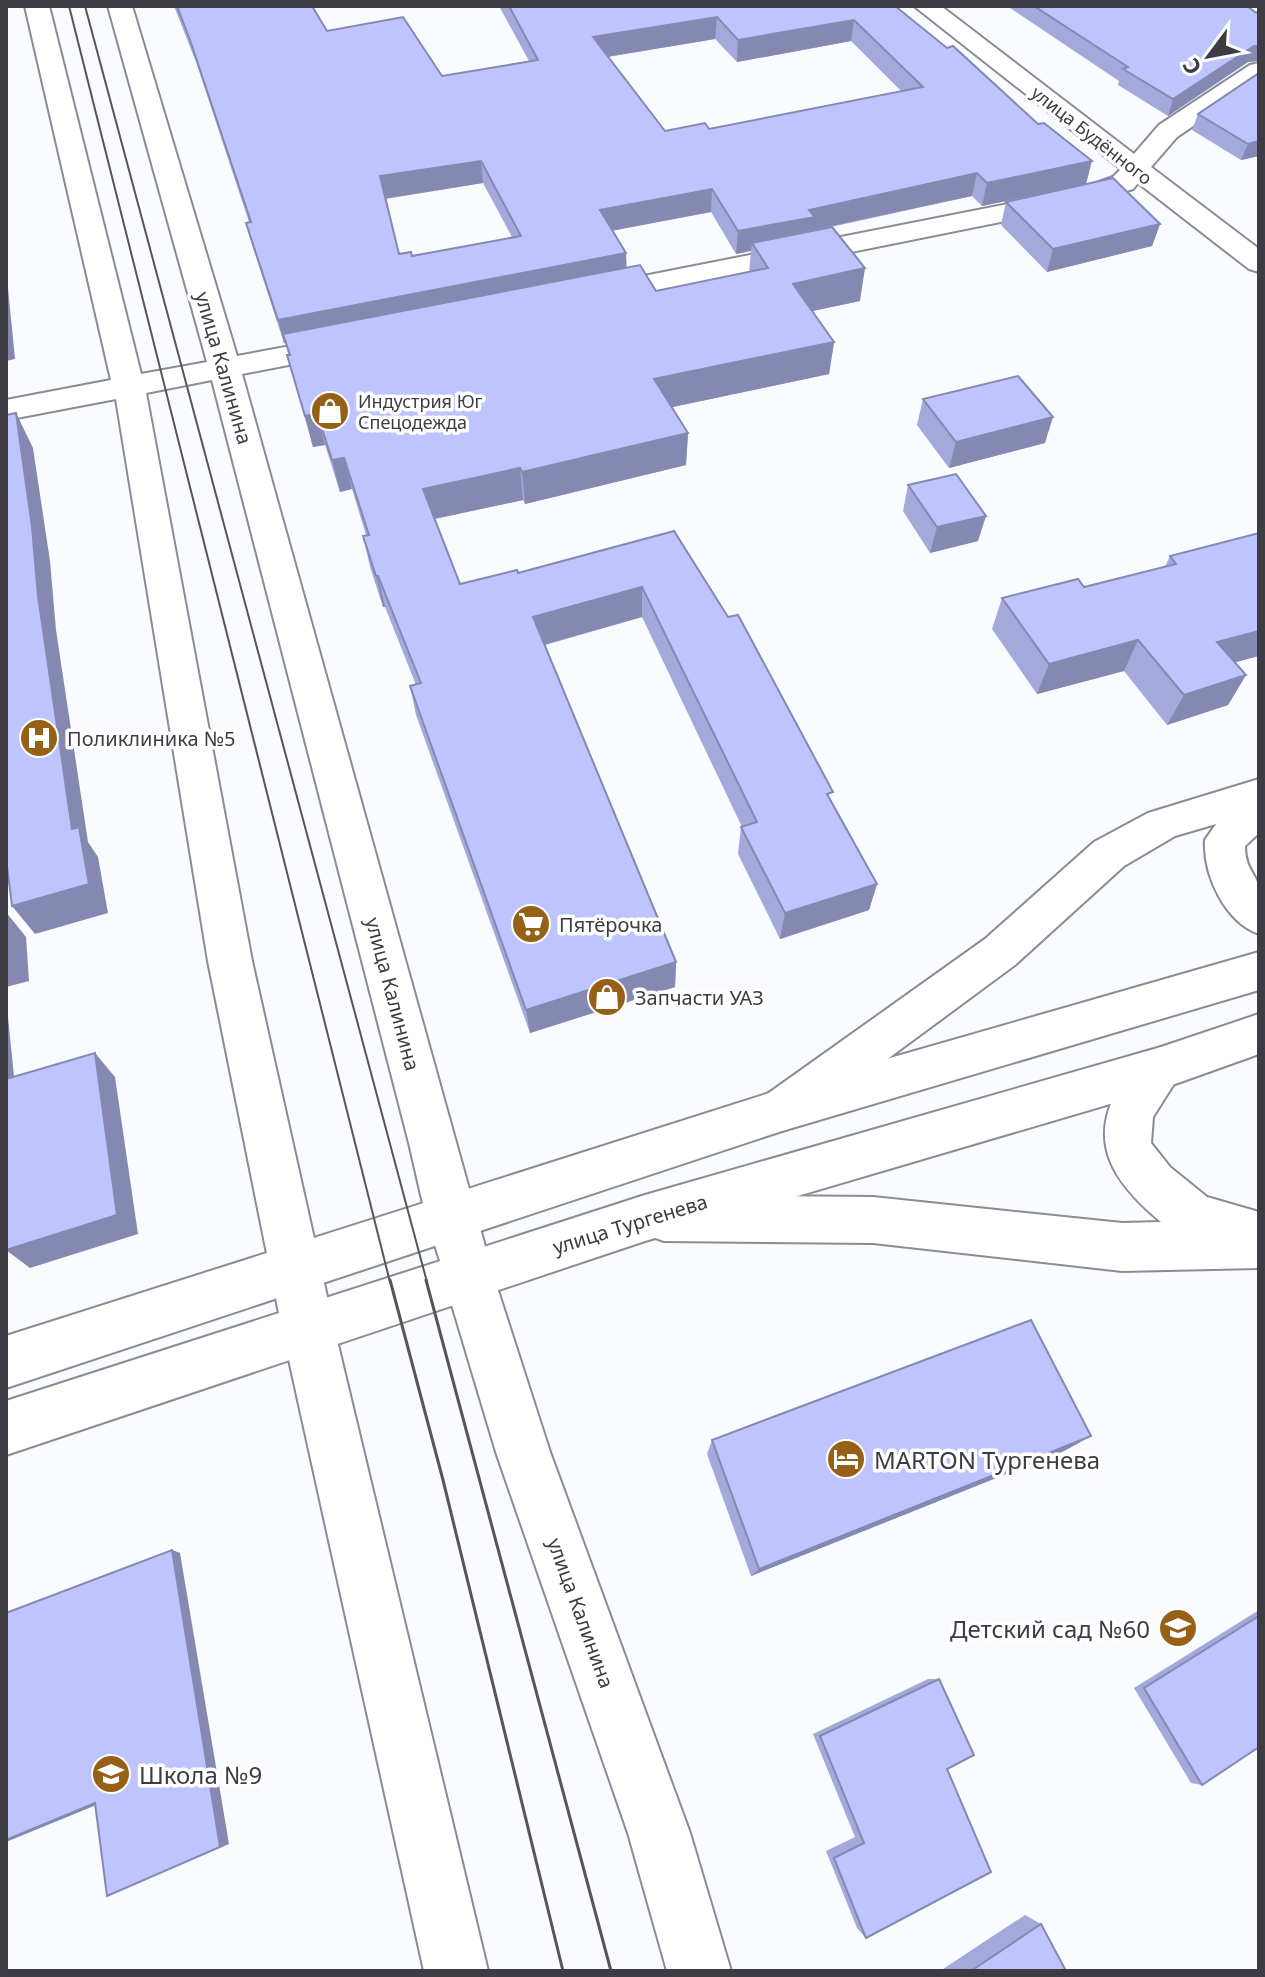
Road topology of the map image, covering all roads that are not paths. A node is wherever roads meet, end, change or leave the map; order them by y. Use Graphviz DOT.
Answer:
graph roads {
  1 [pos="37,6"];
  2 [pos="120,6"];
  3 [pos="926,6"];
  4 [pos="1259,70"];
  5 [pos="1134,169"];
  6 [pos="1259,263"];
  7 [pos="569,300"];
  8 [pos="368,340"];
  9 [pos="225,369"];
  10 [pos="129,388"];
  11 [pos="6,410"];
  12 [pos="1259,795"];
  13 [pos="1259,809"];
  14 [pos="1259,916"];
  15 [pos="1259,971"];
  16 [pos="1259,1034"];
  17 [pos="1161,1068"];
  18 [pos="782,1110"];
  19 [pos="450,1217"];
  20 [pos="645,1218"];
  21 [pos="1259,1234"];
  22 [pos="1259,1244"];
  23 [pos="295,1268"];
  24 [pos="468,1275"];
  25 [pos="308,1328"];
  26 [pos="6,1362"];
  27 [pos="6,1428"];
  28 [pos="456,1971"];
  29 [pos="699,1971"];
  1 -- 10 [label="main road"];
  2 -- 9 [label="main road, улица Калинина"];
  3 -- 5 [label="main road, улица Будённого"];
  4 -- 5 [label="main road"];
  5 -- 6 [label="main road, улица Будённого"];
  5 -- 7 [label="main road"];
  8 -- 9 [label="main road"];
  9 -- 10 [label="main road"];
  9 -- 19 [label="main road, улица Калинина"];
  10 -- 11 [label="main road"];
  10 -- 23 [label="main road"];
  12 -- 18 [label="main road"];
  13 -- 14 [label="main road"];
  15 -- 18 [label="main road"];
  16 -- 17 [label="main road, улица Тургенева"];
  17 -- 20 [label="main road, улица Тургенева"];
  17 -- 21 [label="main road"];
  18 -- 19 [label="main road"];
  19 -- 23 [label="main road"];
  19 -- 24 [label="main road, улица Калинина"];
  20 -- 22 [label="main road"];
  20 -- 24 [label="main road, улица Тургенева"];
  23 -- 25 [label="main road"];
  23 -- 26 [label="main road"];
  24 -- 25 [label="main road, улица Тургенева"];
  24 -- 29 [label="main road, улица Калинина"];
  25 -- 27 [label="main road, улица Тургенева"];
  25 -- 28 [label="main road"];
}
